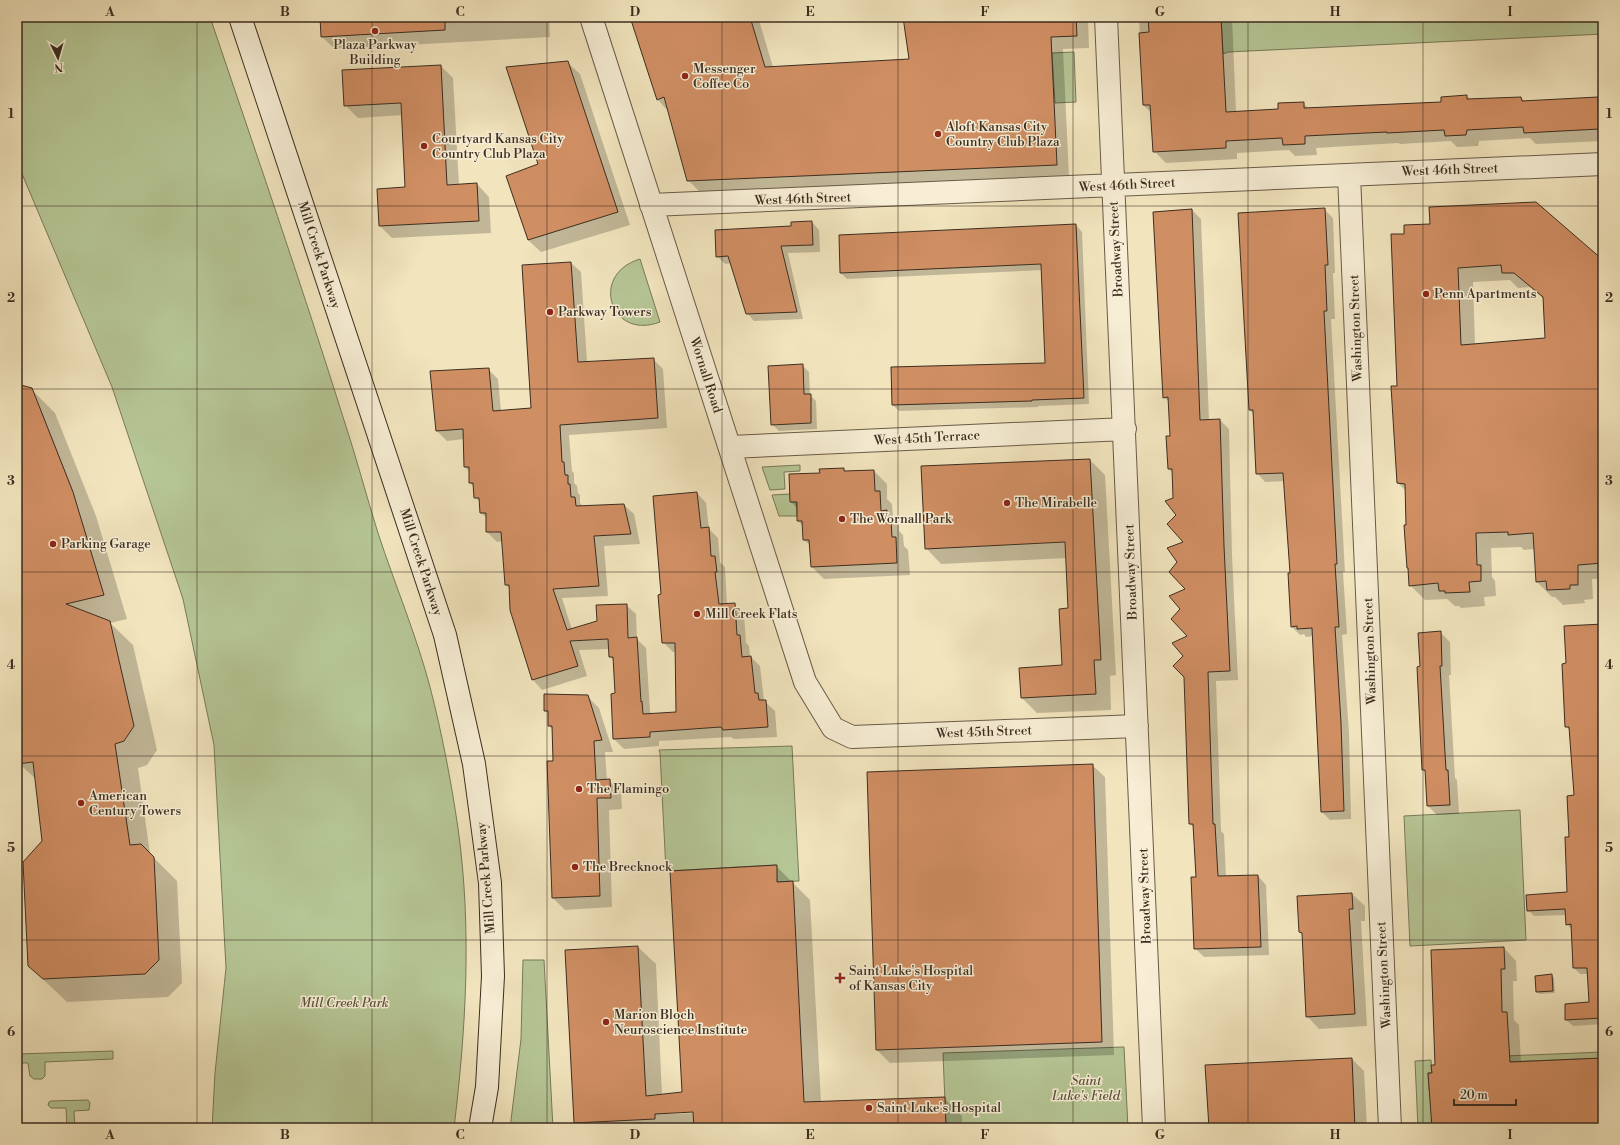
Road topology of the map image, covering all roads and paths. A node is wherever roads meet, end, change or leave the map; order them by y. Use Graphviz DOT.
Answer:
graph roads {
  1 [pos="240,17"];
  2 [pos="592,17"];
  3 [pos="1106,17"];
  4 [pos="1603,164"];
  5 [pos="1349,174"];
  6 [pos="1113,186"];
  7 [pos="651,205"];
  8 [pos="1125,429"];
  9 [pos="730,446"];
  10 [pos="1137,726"];
  11 [pos="833,728"];
  12 [pos="480,1128"];
  13 [pos="1154,1128"];
  14 [pos="1390,1128"];
  1 -- 12 [label="street, Mill Creek Parkway"];
  2 -- 7 [label="street, Wornall Road"];
  3 -- 6 [label="street, Broadway Street"];
  4 -- 5 [label="street, West 46th Street"];
  5 -- 6 [label="street, West 46th Street"];
  5 -- 14 [label="street, Washington Street"];
  6 -- 7 [label="street, West 46th Street"];
  6 -- 8 [label="street, Broadway Street"];
  7 -- 9 [label="street, Wornall Road"];
  8 -- 9 [label="street, West 45th Terrace"];
  8 -- 10 [label="street, Broadway Street"];
  9 -- 11 [label="street, Wornall Road"];
  10 -- 11 [label="street, West 45th Street"];
  10 -- 13 [label="street, Broadway Street"];
}
